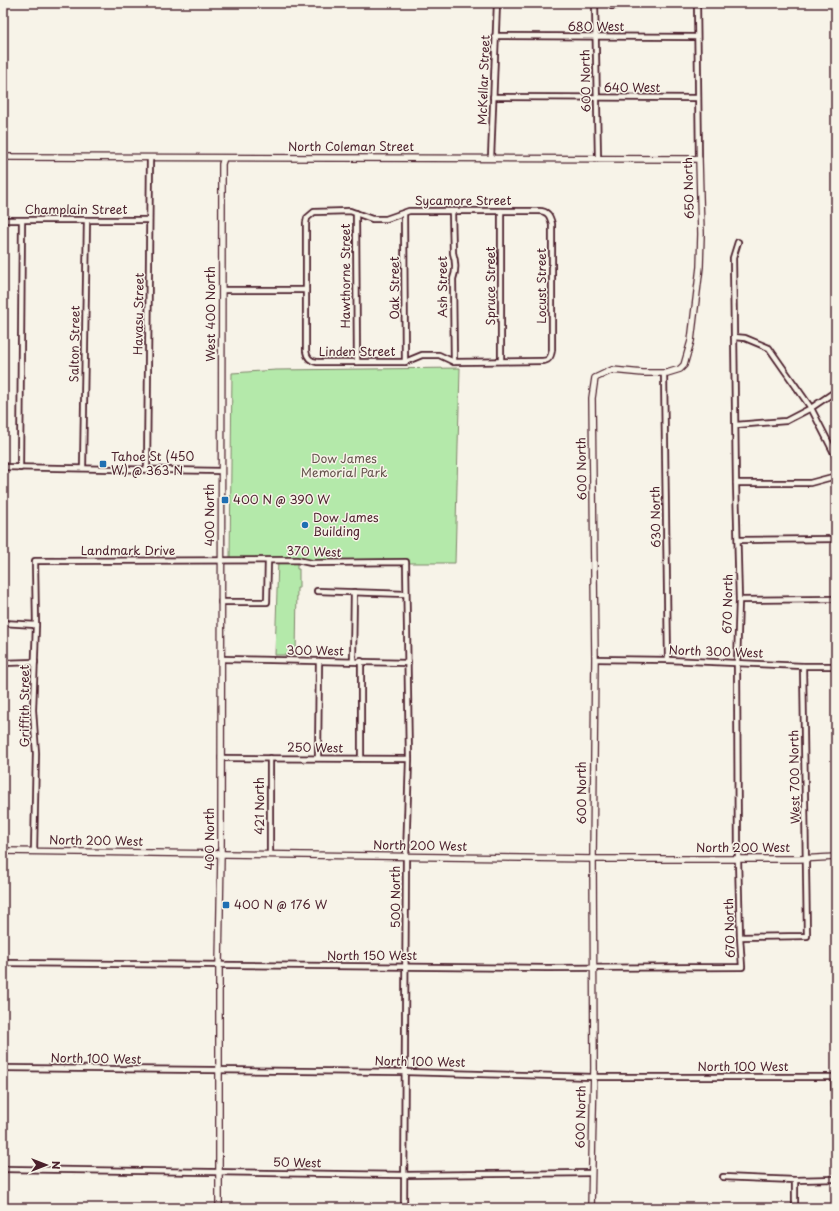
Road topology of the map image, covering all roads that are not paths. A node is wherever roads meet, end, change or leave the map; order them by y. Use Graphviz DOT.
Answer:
graph roads {
  1 [pos="497,3"];
  2 [pos="596,3"];
  3 [pos="630,3"];
  4 [pos="697,3"];
  5 [pos="612,6"];
  6 [pos="496,36"];
  7 [pos="596,37"];
  8 [pos="697,37"];
  9 [pos="493,97"];
  10 [pos="597,98"];
  11 [pos="698,98"];
  12 [pos="3,158"];
  13 [pos="150,158"];
  14 [pos="224,158"];
  15 [pos="491,158"];
  16 [pos="598,158"];
  17 [pos="699,159"];
  18 [pos="452,211"];
  19 [pos="501,211"];
  20 [pos="356,213"];
  21 [pos="404,213"];
  22 [pos="547,213"];
  23 [pos="310,214"];
  24 [pos="3,220"];
  25 [pos="86,220"];
  26 [pos="149,220"];
  27 [pos="22,221"];
  28 [pos="738,242"];
  29 [pos="222,290"];
  30 [pos="306,290"];
  31 [pos="734,337"];
  32 [pos="550,358"];
  33 [pos="501,361"];
  34 [pos="357,362"];
  35 [pos="405,362"];
  36 [pos="454,362"];
  37 [pos="664,373"];
  38 [pos="836,391"];
  39 [pos="811,408"];
  40 [pos="736,424"];
  41 [pos="836,457"];
  42 [pos="3,467"];
  43 [pos="20,468"];
  44 [pos="83,468"];
  45 [pos="147,470"];
  46 [pos="221,471"];
  47 [pos="836,476"];
  48 [pos="736,483"];
  49 [pos="836,539"];
  50 [pos="738,540"];
  51 [pos="221,560"];
  52 [pos="35,561"];
  53 [pos="268,561"];
  54 [pos="406,562"];
  55 [pos="316,591"];
  56 [pos="354,592"];
  57 [pos="406,594"];
  58 [pos="836,599"];
  59 [pos="739,600"];
  60 [pos="221,602"];
  61 [pos="3,624"];
  62 [pos="36,626"];
  63 [pos="222,659"];
  64 [pos="595,659"];
  65 [pos="668,660"];
  66 [pos="319,661"];
  67 [pos="353,661"];
  68 [pos="361,661"];
  69 [pos="35,662"];
  70 [pos="3,663"];
  71 [pos="408,663"];
  72 [pos="737,663"];
  73 [pos="803,666"];
  74 [pos="836,666"];
  75 [pos="221,758"];
  76 [pos="270,758"];
  77 [pos="318,758"];
  78 [pos="361,758"];
  79 [pos="409,759"];
  80 [pos="3,851"];
  81 [pos="34,851"];
  82 [pos="221,854"];
  83 [pos="270,854"];
  84 [pos="406,857"];
  85 [pos="836,857"];
  86 [pos="738,859"];
  87 [pos="806,859"];
  88 [pos="593,860"];
  89 [pos="740,937"];
  90 [pos="3,963"];
  91 [pos="220,965"];
  92 [pos="406,966"];
  93 [pos="593,967"];
  94 [pos="742,967"];
  95 [pos="3,1068"];
  96 [pos="219,1070"];
  97 [pos="405,1072"];
  98 [pos="593,1077"];
  99 [pos="835,1077"];
  100 [pos="836,1140"];
  101 [pos="3,1168"];
  102 [pos="218,1172"];
  103 [pos="591,1172"];
  104 [pos="404,1175"];
  105 [pos="723,1177"];
  106 [pos="836,1179"];
  107 [pos="795,1180"];
  108 [pos="219,1208"];
  109 [pos="404,1208"];
  110 [pos="591,1208"];
  111 [pos="795,1208"];
  1 -- 6 [label="street, McKellar Street"];
  2 -- 7 [label="street, 600 North"];
  3 -- 5 [label="street"];
  4 -- 8 [label="street, 650 North"];
  6 -- 7 [label="street, 680 West"];
  6 -- 9 [label="street, McKellar Street"];
  7 -- 8 [label="street, 680 West"];
  7 -- 10 [label="street, 600 North"];
  8 -- 11 [label="street, 650 North"];
  9 -- 10 [label="street, 640 West"];
  9 -- 15 [label="street, McKellar Street"];
  10 -- 11 [label="street, 640 West"];
  10 -- 16 [label="street, 600 North"];
  11 -- 17 [label="street, 650 North"];
  12 -- 13 [label="street, North Coleman Street"];
  13 -- 14 [label="street, North Coleman Street"];
  13 -- 26 [label="street, Havasu Street"];
  14 -- 15 [label="street, North Coleman Street"];
  14 -- 29 [label="street, West 400 North"];
  15 -- 16 [label="street, North Coleman Street"];
  16 -- 17 [label="street, North Coleman Street"];
  17 -- 37 [label="street, 650 North"];
  18 -- 19 [label="street, Sycamore Street"];
  18 -- 21 [label="street, Sycamore Street"];
  18 -- 36 [label="street, Ash Street"];
  19 -- 22 [label="street, Sycamore Street"];
  19 -- 33 [label="street, Spruce Street"];
  20 -- 21 [label="street, Sycamore Street"];
  20 -- 23 [label="street, Sycamore Street"];
  20 -- 34 [label="street, Hawthorne Street"];
  21 -- 35 [label="street, Oak Street"];
  22 -- 32 [label="street, Locust Street"];
  23 -- 30 [label="street, Linden Street"];
  24 -- 27 [label="street, Champlain Street"];
  25 -- 26 [label="street, Champlain Street"];
  25 -- 27 [label="street, Champlain Street"];
  25 -- 44 [label="street, Salton Street"];
  26 -- 45 [label="street, Havasu Street"];
  27 -- 43 [label="street"];
  28 -- 31 [label="street, 670 North"];
  29 -- 30 [label="street"];
  29 -- 46 [label="street, West 400 North"];
  30 -- 34 [label="street, Linden Street"];
  31 -- 39 [label="street"];
  31 -- 40 [label="street, 670 North"];
  32 -- 33 [label="street, Linden Street"];
  33 -- 36 [label="street, Linden Street"];
  34 -- 35 [label="street, Linden Street"];
  35 -- 36 [label="street, Linden Street"];
  37 -- 64 [label="street, 600 North"];
  37 -- 65 [label="street, 630 North"];
  38 -- 39 [label="street"];
  39 -- 40 [label="street"];
  39 -- 41 [label="street"];
  40 -- 48 [label="street, 670 North"];
  42 -- 43 [label="street"];
  43 -- 44 [label="street"];
  44 -- 45 [label="street"];
  45 -- 46 [label="street"];
  46 -- 51 [label="street, 400 North"];
  47 -- 48 [label="street"];
  48 -- 50 [label="street, 670 North"];
  49 -- 50 [label="street"];
  50 -- 59 [label="street, 670 North"];
  51 -- 52 [label="street, Landmark Drive"];
  51 -- 53 [label="street, 370 West"];
  51 -- 60 [label="street, 400 North"];
  52 -- 62 [label="street, Griffith Street"];
  53 -- 54 [label="street, 370 West"];
  53 -- 60 [label="street"];
  54 -- 57 [label="street, 500 North"];
  55 -- 56 [label="street"];
  56 -- 57 [label="street"];
  56 -- 67 [label="street"];
  57 -- 71 [label="street, 500 North"];
  58 -- 59 [label="street"];
  59 -- 72 [label="street, 670 North"];
  60 -- 63 [label="street, 400 North"];
  61 -- 62 [label="street"];
  62 -- 69 [label="street, Griffith Street"];
  63 -- 66 [label="street, 300 West"];
  63 -- 75 [label="street, 400 North"];
  64 -- 65 [label="street, North 300 West"];
  64 -- 88 [label="street, 600 North"];
  65 -- 72 [label="street, North 300 West"];
  66 -- 67 [label="street, 300 West"];
  66 -- 77 [label="street"];
  67 -- 68 [label="street, 300 West"];
  68 -- 71 [label="street, 300 West"];
  68 -- 78 [label="street"];
  69 -- 70 [label="street"];
  69 -- 81 [label="street, Griffith Street"];
  71 -- 79 [label="street, 500 North"];
  72 -- 73 [label="street, North 300 West"];
  72 -- 86 [label="street, 670 North"];
  73 -- 74 [label="street, North 300 West"];
  73 -- 87 [label="street, West 700 North"];
  75 -- 76 [label="street, 250 West"];
  75 -- 82 [label="street, 400 North"];
  76 -- 77 [label="street, 250 West"];
  76 -- 83 [label="street, 421 North"];
  77 -- 78 [label="street, 250 West"];
  78 -- 79 [label="street, 250 West"];
  79 -- 84 [label="street, 500 North"];
  80 -- 81 [label="street, North 200 West"];
  81 -- 82 [label="street, North 200 West"];
  82 -- 83 [label="street, North 200 West"];
  82 -- 91 [label="street, 400 North"];
  83 -- 84 [label="street, North 200 West"];
  84 -- 88 [label="street, North 200 West"];
  84 -- 92 [label="street, 500 North"];
  85 -- 87 [label="street, North 200 West"];
  86 -- 87 [label="street, North 200 West"];
  86 -- 88 [label="street, North 200 West"];
  86 -- 89 [label="street, 670 North"];
  87 -- 89 [label="street, West 700 North"];
  88 -- 93 [label="street, 600 North"];
  89 -- 94 [label="street, 670 North"];
  90 -- 91 [label="street, North 150 West"];
  91 -- 92 [label="street, North 150 West"];
  91 -- 96 [label="street, 400 North"];
  92 -- 93 [label="street, North 150 West"];
  92 -- 97 [label="street, 500 North"];
  93 -- 94 [label="street, North 150 West"];
  93 -- 98 [label="street, 600 North"];
  95 -- 96 [label="street, North 100 West"];
  96 -- 97 [label="street, North 100 West"];
  96 -- 102 [label="street, 400 North"];
  97 -- 98 [label="street, North 100 West"];
  97 -- 104 [label="street, 500 North"];
  98 -- 99 [label="street, North 100 West"];
  98 -- 103 [label="street, 600 North"];
  99 -- 100 [label="street"];
  101 -- 102 [label="street, 50 West"];
  102 -- 104 [label="street, 50 West"];
  102 -- 108 [label="street, 400 North"];
  103 -- 104 [label="street, 50 West"];
  103 -- 110 [label="street, 600 North"];
  104 -- 109 [label="street, 500 North"];
  105 -- 107 [label="street"];
  106 -- 107 [label="street"];
  107 -- 111 [label="street"];
}
